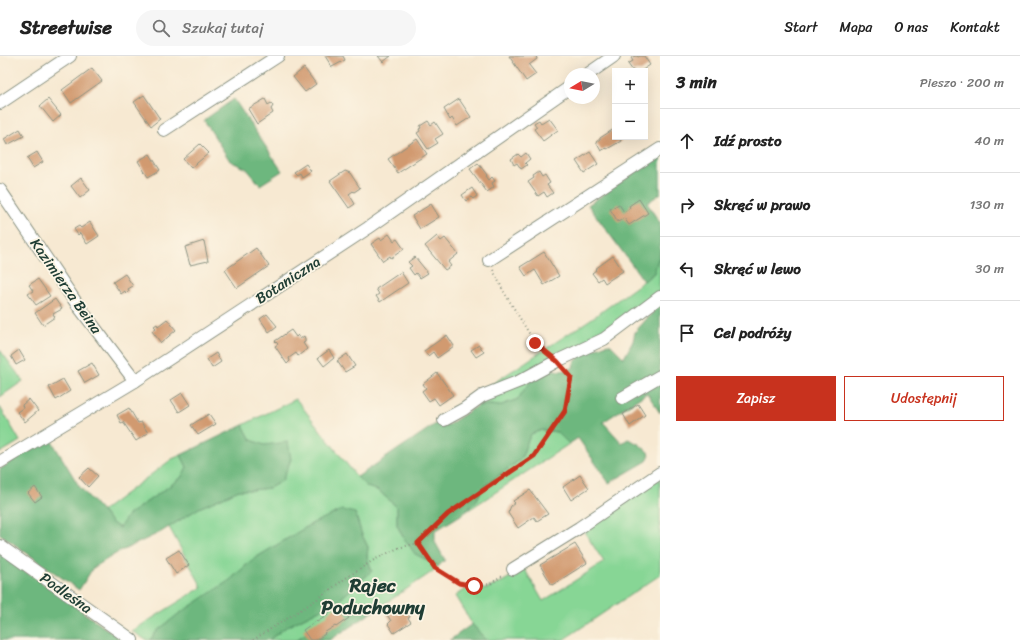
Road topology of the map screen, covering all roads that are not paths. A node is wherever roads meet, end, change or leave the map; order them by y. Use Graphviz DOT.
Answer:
graph roads {
  1 [pos="70,56"];
  2 [pos="278,56"];
  3 [pos="614,56"];
  4 [pos="597,68"];
  5 [pos="564,91"];
  6 [pos="0,103"];
  7 [pos="164,130"];
  8 [pos="660,149"];
  9 [pos="0,190"];
  10 [pos="489,260"];
  11 [pos="660,297"];
  12 [pos="660,376"];
  13 [pos="135,381"];
  14 [pos="622,398"];
  15 [pos="444,420"];
  16 [pos="0,462"];
  17 [pos="660,473"];
  18 [pos="0,546"];
  19 [pos="513,569"];
  20 [pos="132,640"];
  1 -- 6 [label="street"];
  2 -- 7 [label="street"];
  3 -- 4 [label="street"];
  5 -- 13 [label="street, Botaniczna"];
  8 -- 10 [label="street"];
  9 -- 13 [label="street, Kazimierza Beina"];
  11 -- 15 [label="street"];
  12 -- 14 [label="street"];
  13 -- 16 [label="street, Botaniczna"];
  17 -- 19 [label="street"];
  18 -- 20 [label="street, Podleśna"];
}
